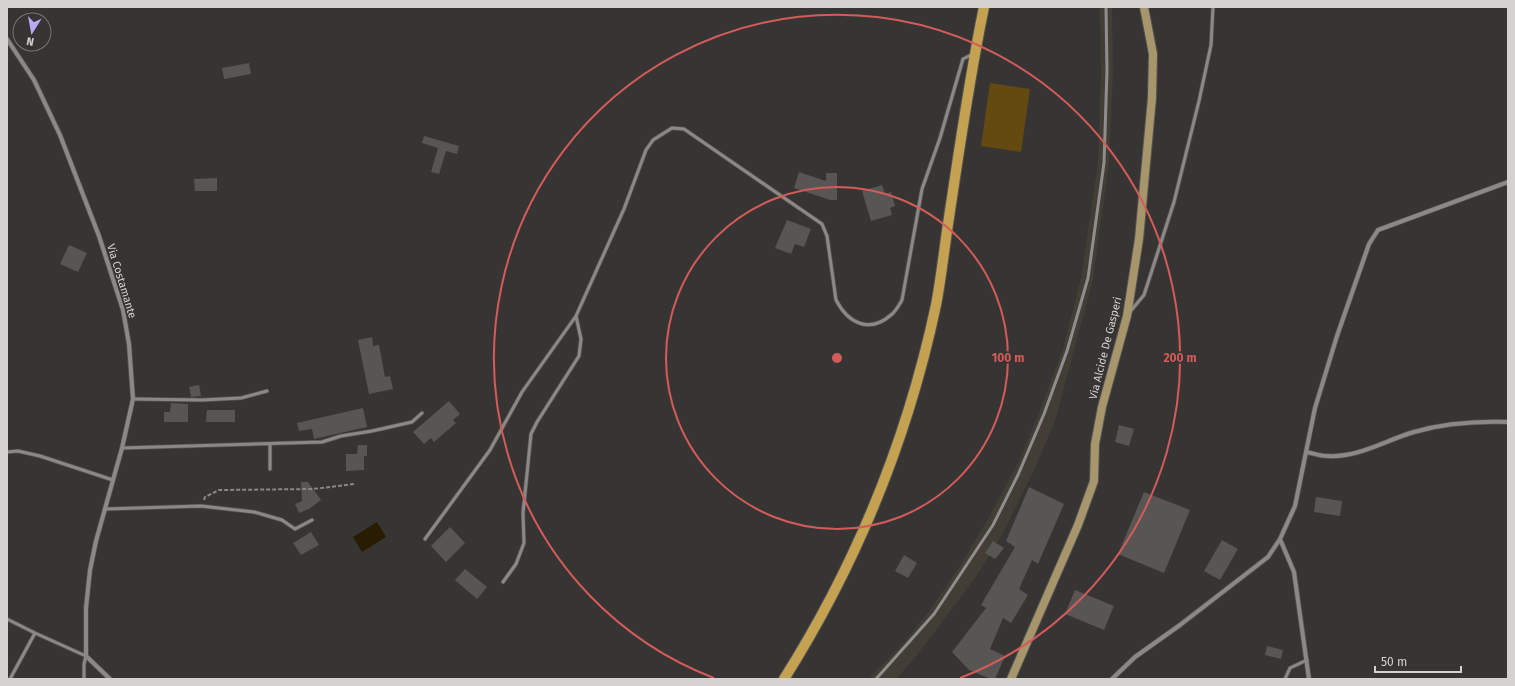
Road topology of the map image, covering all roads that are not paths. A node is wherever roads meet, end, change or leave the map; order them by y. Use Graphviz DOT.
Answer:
graph roads {
  1 [pos="984,7"];
  2 [pos="1144,7"];
  3 [pos="1213,7"];
  4 [pos="7,39"];
  5 [pos="974,53"];
  6 [pos="1508,182"];
  7 [pos="576,316"];
  8 [pos="1126,316"];
  9 [pos="267,391"];
  10 [pos="133,398"];
  11 [pos="422,413"];
  12 [pos="1508,422"];
  13 [pos="270,444"];
  14 [pos="122,448"];
  15 [pos="7,452"];
  16 [pos="1306,452"];
  17 [pos="270,469"];
  18 [pos="113,480"];
  19 [pos="106,509"];
  20 [pos="312,520"];
  21 [pos="425,539"];
  22 [pos="1280,539"];
  23 [pos="503,582"];
  24 [pos="7,619"];
  25 [pos="35,634"];
  26 [pos="86,656"];
  27 [pos="1307,660"];
  28 [pos="10,679"];
  29 [pos="84,679"];
  30 [pos="110,679"];
  31 [pos="784,679"];
  32 [pos="1011,679"];
  33 [pos="1112,679"];
  34 [pos="1285,679"];
  35 [pos="1309,679"];
  1 -- 5 [label="main road"];
  2 -- 8 [label="main road, Via Alcide De Gasperi"];
  3 -- 8 [label="lane"];
  4 -- 10 [label="street, Via Costamante"];
  5 -- 7 [label="lane"];
  5 -- 31 [label="main road"];
  6 -- 16 [label="street"];
  7 -- 21 [label="lane"];
  7 -- 23 [label="lane"];
  8 -- 32 [label="main road, Via Alcide De Gasperi"];
  9 -- 10 [label="lane"];
  10 -- 14 [label="street, Via Costamante"];
  11 -- 13 [label="lane"];
  12 -- 16 [label="street"];
  13 -- 14 [label="lane"];
  13 -- 17 [label="lane"];
  14 -- 18 [label="street, Via Costamante"];
  15 -- 18 [label="lane"];
  16 -- 22 [label="street"];
  18 -- 19 [label="street, Via Costamante"];
  19 -- 20 [label="lane"];
  19 -- 26 [label="street, Via Costamante"];
  22 -- 27 [label="street"];
  22 -- 33 [label="street"];
  24 -- 25 [label="lane"];
  25 -- 26 [label="lane"];
  25 -- 28 [label="lane"];
  26 -- 29 [label="lane"];
  26 -- 30 [label="street"];
  27 -- 34 [label="lane"];
  27 -- 35 [label="street"];
}
